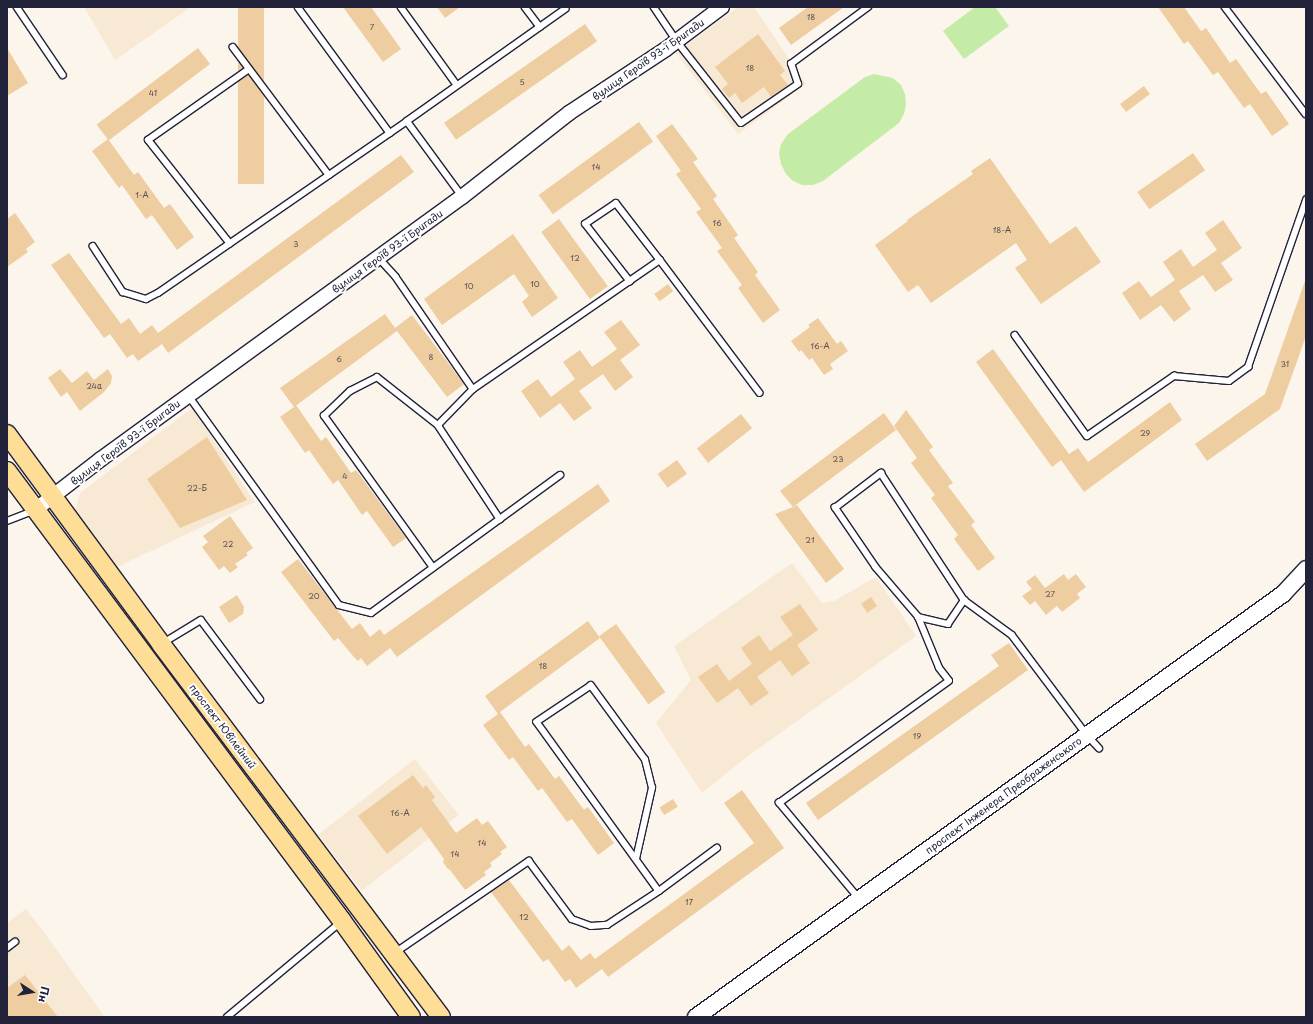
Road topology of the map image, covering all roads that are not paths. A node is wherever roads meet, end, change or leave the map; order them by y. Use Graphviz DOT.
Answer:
graph roads {
  1 [pos="17,7"];
  2 [pos="298,7"];
  3 [pos="401,7"];
  4 [pos="525,7"];
  5 [pos="654,7"];
  6 [pos="722,7"];
  7 [pos="868,7"];
  8 [pos="1225,7"];
  9 [pos="565,9"];
  10 [pos="540,27"];
  11 [pos="676,40"];
  12 [pos="233,47"];
  13 [pos="249,69"];
  14 [pos="63,75"];
  15 [pos="457,85"];
  16 [pos="1306,114"];
  17 [pos="408,121"];
  18 [pos="390,133"];
  19 [pos="329,175"];
  20 [pos="462,196"];
  21 [pos="1306,200"];
  22 [pos="230,244"];
  23 [pos="93,246"];
  24 [pos="378,257"];
  25 [pos="660,260"];
  26 [pos="630,282"];
  27 [pos="1016,335"];
  28 [pos="473,389"];
  29 [pos="760,393"];
  30 [pos="188,395"];
  31 [pos="438,425"];
  32 [pos="7,434"];
  33 [pos="7,471"];
  34 [pos="560,475"];
  35 [pos="52,496"];
  36 [pos="35,510"];
  37 [pos="500,519"];
  38 [pos="7,521"];
  39 [pos="433,568"];
  40 [pos="1306,569"];
  41 [pos="964,600"];
  42 [pos="918,616"];
  43 [pos="161,644"];
  44 [pos="260,699"];
  45 [pos="1087,735"];
  46 [pos="1099,748"];
  47 [pos="718,848"];
  48 [pos="636,859"];
  49 [pos="659,891"];
  50 [pos="859,899"];
  51 [pos="342,921"];
  52 [pos="15,942"];
  53 [pos="7,948"];
  54 [pos="394,953"];
  55 [pos="227,1017"];
  56 [pos="411,1017"];
  57 [pos="440,1017"];
  58 [pos="696,1017"];
  1 -- 14 [label="lane"];
  2 -- 18 [label="lane"];
  3 -- 15 [label="lane"];
  4 -- 10 [label="lane"];
  5 -- 11 [label="lane"];
  6 -- 11 [label="street, вулиця Героїв 93-ї Бригади"];
  7 -- 11 [label="lane"];
  8 -- 16 [label="lane"];
  9 -- 10 [label="lane"];
  10 -- 15 [label="lane"];
  11 -- 20 [label="street, вулиця Героїв 93-ї Бригади"];
  12 -- 13 [label="lane"];
  13 -- 19 [label="lane"];
  13 -- 22 [label="lane"];
  15 -- 17 [label="lane"];
  17 -- 18 [label="lane"];
  17 -- 20 [label="lane"];
  18 -- 19 [label="lane"];
  19 -- 22 [label="lane"];
  20 -- 24 [label="street, вулиця Героїв 93-ї Бригади"];
  21 -- 27 [label="lane"];
  22 -- 23 [label="lane"];
  24 -- 28 [label="lane"];
  24 -- 30 [label="street, вулиця Героїв 93-ї Бригади"];
  25 -- 26 [label="lane"];
  25 -- 26 [label="lane"];
  25 -- 29 [label="lane"];
  26 -- 28 [label="lane"];
  28 -- 31 [label="lane"];
  30 -- 35 [label="street, вулиця Героїв 93-ї Бригади"];
  30 -- 39 [label="lane"];
  31 -- 37 [label="lane"];
  31 -- 39 [label="lane"];
  32 -- 35 [label="main road, проспект Ювілейний"];
  33 -- 36 [label="main road"];
  34 -- 37 [label="lane"];
  35 -- 36 [label="street, вулиця Героїв 93-ї Бригади"];
  35 -- 43 [label="main road, проспект Ювілейний"];
  36 -- 38 [label="lane"];
  36 -- 51 [label="main road"];
  37 -- 39 [label="lane"];
  40 -- 45 [label="main road, проспект Інженера Преображенського"];
  41 -- 42 [label="lane"];
  41 -- 42 [label="lane"];
  41 -- 45 [label="lane"];
  42 -- 50 [label="lane"];
  43 -- 44 [label="lane"];
  43 -- 54 [label="main road, проспект Ювілейний"];
  45 -- 46 [label="lane"];
  45 -- 50 [label="main road, проспект Інженера Преображенського"];
  47 -- 49 [label="lane"];
  48 -- 48 [label="lane"];
  48 -- 49 [label="lane"];
  49 -- 54 [label="lane"];
  50 -- 58 [label="main road, проспект Інженера Преображенського"];
  51 -- 55 [label="lane"];
  51 -- 56 [label="main road"];
  52 -- 53 [label="lane"];
  54 -- 57 [label="main road, проспект Ювілейний"];
}
